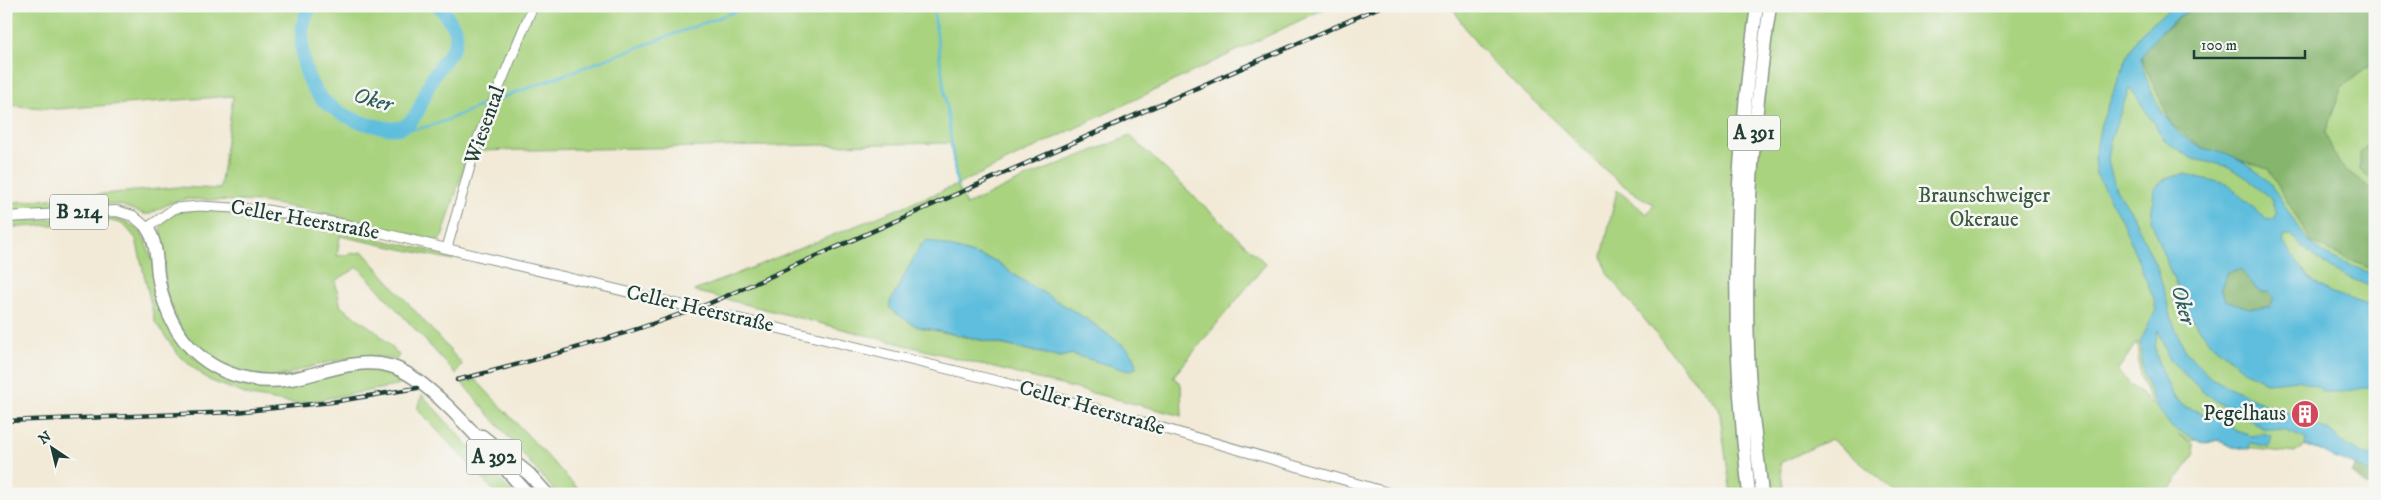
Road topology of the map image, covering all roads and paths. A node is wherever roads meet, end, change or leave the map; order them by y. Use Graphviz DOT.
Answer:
graph roads {
  1 [pos="533,6"];
  2 [pos="1757,6"];
  3 [pos="1770,6"];
  4 [pos="6,217"];
  5 [pos="147,228"];
  6 [pos="447,248"];
  7 [pos="1741,260"];
  8 [pos="460,420"];
  9 [pos="528,494"];
  10 [pos="547,494"];
  11 [pos="1393,494"];
  12 [pos="1749,494"];
  13 [pos="1762,494"];
  1 -- 6 [label="main road, Wiesental"];
  2 -- 7 [label="highway, A 391"];
  3 -- 7 [label="highway, A 391"];
  4 -- 5 [label="main road, B 214"];
  5 -- 6 [label="main road, Celler Heerstraße"];
  5 -- 8 [label="highway"];
  6 -- 11 [label="main road, Celler Heerstraße"];
  7 -- 12 [label="highway, A 391"];
  7 -- 13 [label="highway, A 391"];
  8 -- 9 [label="highway, A 392"];
  8 -- 10 [label="highway, A 392"];
}
